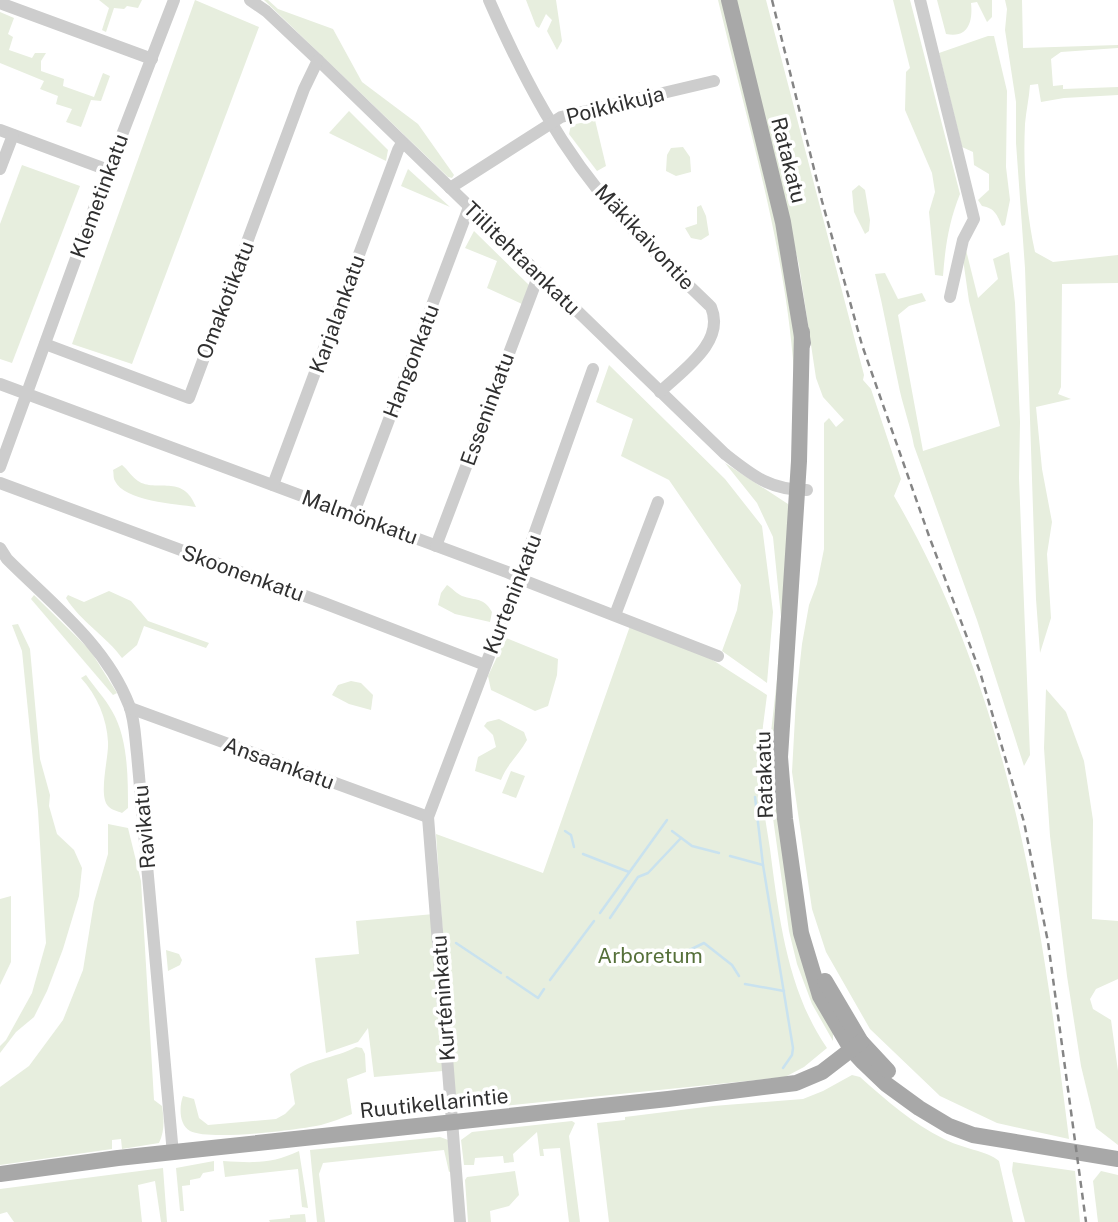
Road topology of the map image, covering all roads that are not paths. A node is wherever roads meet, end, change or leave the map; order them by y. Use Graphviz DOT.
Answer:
graph roads {
  1 [pos="174,0"];
  2 [pos="250,0"];
  3 [pos="489,0"];
  4 [pos="729,0"];
  5 [pos="920,0"];
  6 [pos="0,3"];
  7 [pos="152,59"];
  8 [pos="318,60"];
  9 [pos="715,81"];
  10 [pos="551,123"];
  11 [pos="0,130"];
  12 [pos="13,135"];
  13 [pos="402,143"];
  14 [pos="0,169"];
  15 [pos="108,170"];
  16 [pos="450,188"];
  17 [pos="469,207"];
  18 [pos="539,274"];
  19 [pos="950,297"];
  20 [pos="45,344"];
  21 [pos="593,369"];
  22 [pos="0,384"];
  23 [pos="660,392"];
  24 [pos="27,394"];
  25 [pos="0,467"];
  26 [pos="0,483"];
  27 [pos="273,485"];
  28 [pos="801,490"];
  29 [pos="658,502"];
  30 [pos="353,515"];
  31 [pos="436,546"];
  32 [pos="0,548"];
  33 [pos="519,577"];
  34 [pos="615,615"];
  35 [pos="718,656"];
  36 [pos="485,665"];
  37 [pos="130,708"];
  38 [pos="428,817"];
  39 [pos="856,1045"];
  40 [pos="452,1121"];
  41 [pos="173,1154"];
  42 [pos="1118,1159"];
  43 [pos="0,1174"];
  44 [pos="460,1222"];
  1 -- 7 [label="street, Klemetinkatu"];
  2 -- 8 [label="street, Tiilitehtaankatu"];
  3 -- 10 [label="street, Mäkikaivontie"];
  4 -- 28 [label="main road, Ratakatu"];
  5 -- 19 [label="street"];
  6 -- 7 [label="street"];
  7 -- 15 [label="street, Klemetinkatu"];
  8 -- 13 [label="street, Tiilitehtaankatu"];
  8 -- 20 [label="street, Omakotikatu"];
  9 -- 10 [label="street, Poikkikuja"];
  10 -- 16 [label="street, Poikkikuja"];
  10 -- 23 [label="street, Mäkikaivontie"];
  11 -- 12 [label="street"];
  12 -- 14 [label="street"];
  12 -- 15 [label="street"];
  13 -- 16 [label="street, Tiilitehtaankatu"];
  13 -- 27 [label="street, Karjalankatu"];
  15 -- 20 [label="street, Klemetinkatu"];
  16 -- 17 [label="street, Tiilitehtaankatu"];
  17 -- 18 [label="street, Tiilitehtaankatu"];
  17 -- 30 [label="street, Hangonkatu"];
  18 -- 23 [label="street, Tiilitehtaankatu"];
  18 -- 31 [label="street, Esseninkatu"];
  20 -- 24 [label="street, Klemetinkatu"];
  21 -- 33 [label="street, Kurteninkatu"];
  22 -- 24 [label="street, Malmönkatu"];
  23 -- 28 [label="street, Tiilitehtaankatu"];
  24 -- 25 [label="street"];
  24 -- 27 [label="street, Malmönkatu"];
  26 -- 36 [label="street, Skoonenkatu"];
  27 -- 30 [label="street, Malmönkatu"];
  28 -- 39 [label="main road, Ratakatu"];
  29 -- 34 [label="street"];
  30 -- 31 [label="street, Malmönkatu"];
  31 -- 33 [label="street, Malmönkatu"];
  32 -- 37 [label="street, Ravikatu"];
  33 -- 34 [label="street, Malmönkatu"];
  33 -- 36 [label="street, Kurteninkatu"];
  34 -- 35 [label="street, Malmönkatu"];
  36 -- 38 [label="street, Kurteninkatu"];
  37 -- 38 [label="street, Ansaankatu"];
  37 -- 41 [label="street, Ravikatu"];
  38 -- 40 [label="street, Kurténinkatu"];
  39 -- 40 [label="main road, Ruutikellarintie"];
  39 -- 42 [label="main road, Ratakatu"];
  40 -- 41 [label="main road, Ruutikellarintie"];
  40 -- 44 [label="street, Kurténinkatu"];
  41 -- 43 [label="main road, Ruutikellarintie"];
}
